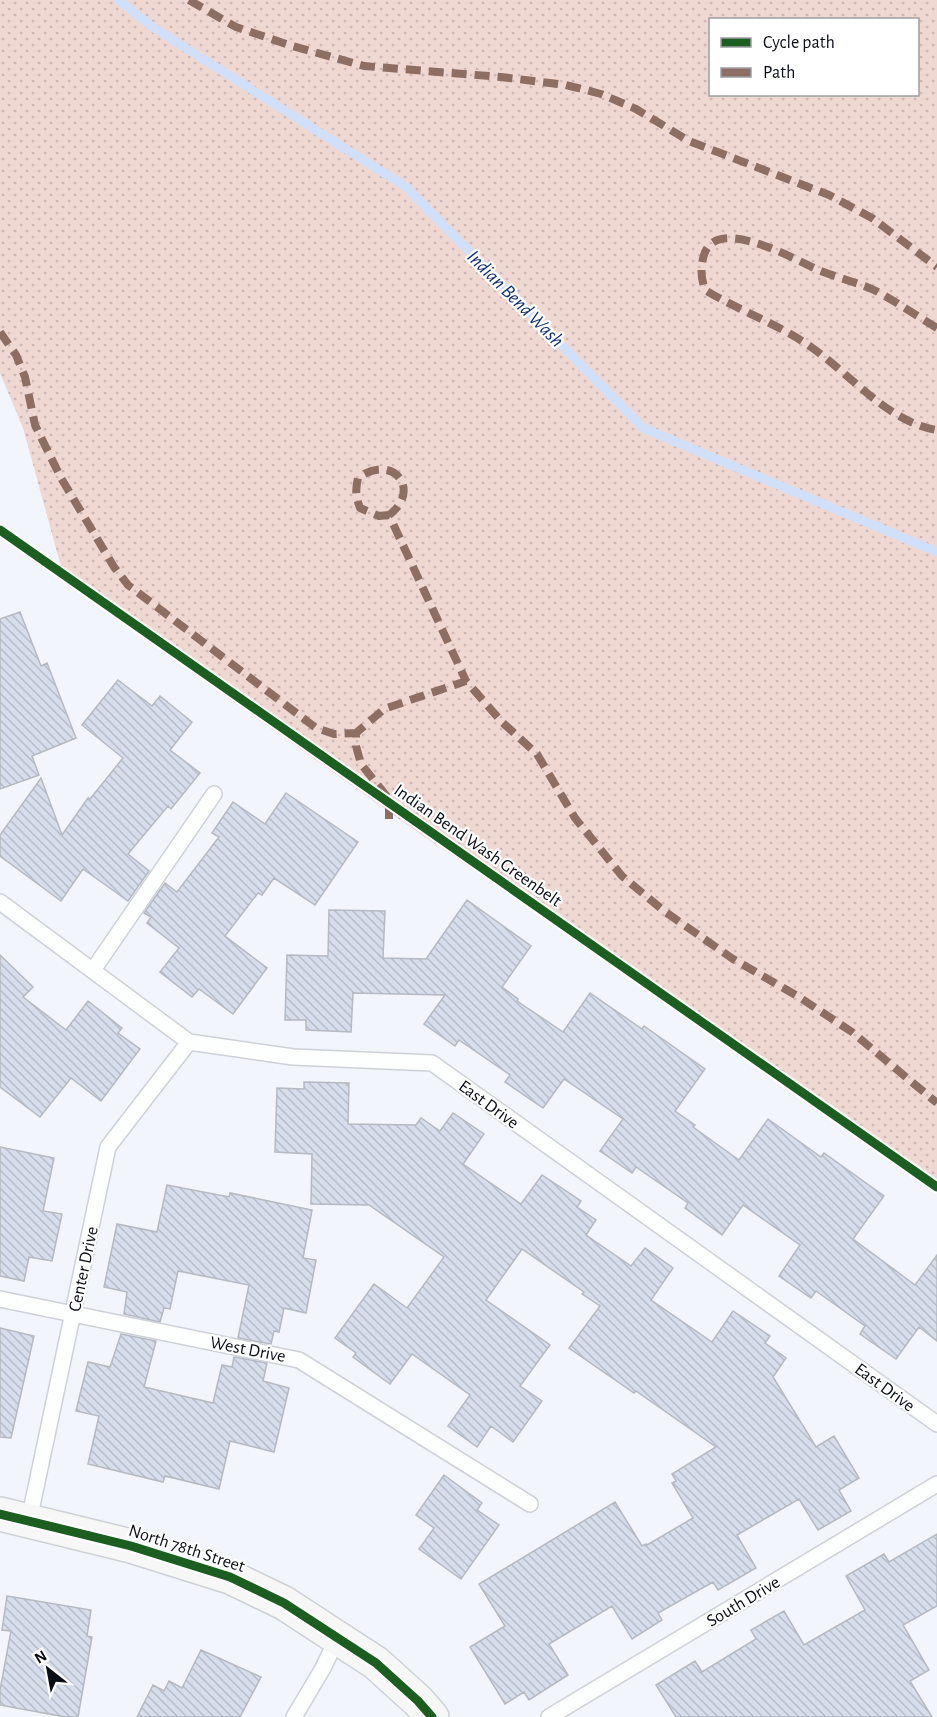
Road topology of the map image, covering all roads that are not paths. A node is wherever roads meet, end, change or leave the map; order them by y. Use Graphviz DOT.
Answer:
graph roads {
  1 [pos="214,794"];
  2 [pos="0,902"];
  3 [pos="93,970"];
  4 [pos="189,1042"];
  5 [pos="0,1299"];
  6 [pos="73,1314"];
  7 [pos="937,1424"];
  8 [pos="937,1484"];
  9 [pos="530,1504"];
  10 [pos="14,1517"];
  11 [pos="338,1639"];
  12 [pos="294,1717"];
  13 [pos="432,1717"];
  14 [pos="549,1717"];
  1 -- 3 [label="lane"];
  2 -- 3 [label="lane, East Drive"];
  3 -- 4 [label="lane, East Drive"];
  4 -- 6 [label="lane, Center Drive"];
  4 -- 7 [label="lane, East Drive"];
  5 -- 6 [label="lane, West Drive"];
  6 -- 9 [label="lane, West Drive"];
  6 -- 10 [label="lane, Center Drive"];
  8 -- 14 [label="lane, South Drive"];
  10 -- 11 [label="street, North 78th Street"];
  11 -- 12 [label="lane"];
  11 -- 13 [label="street, North 78th Street"];
}
